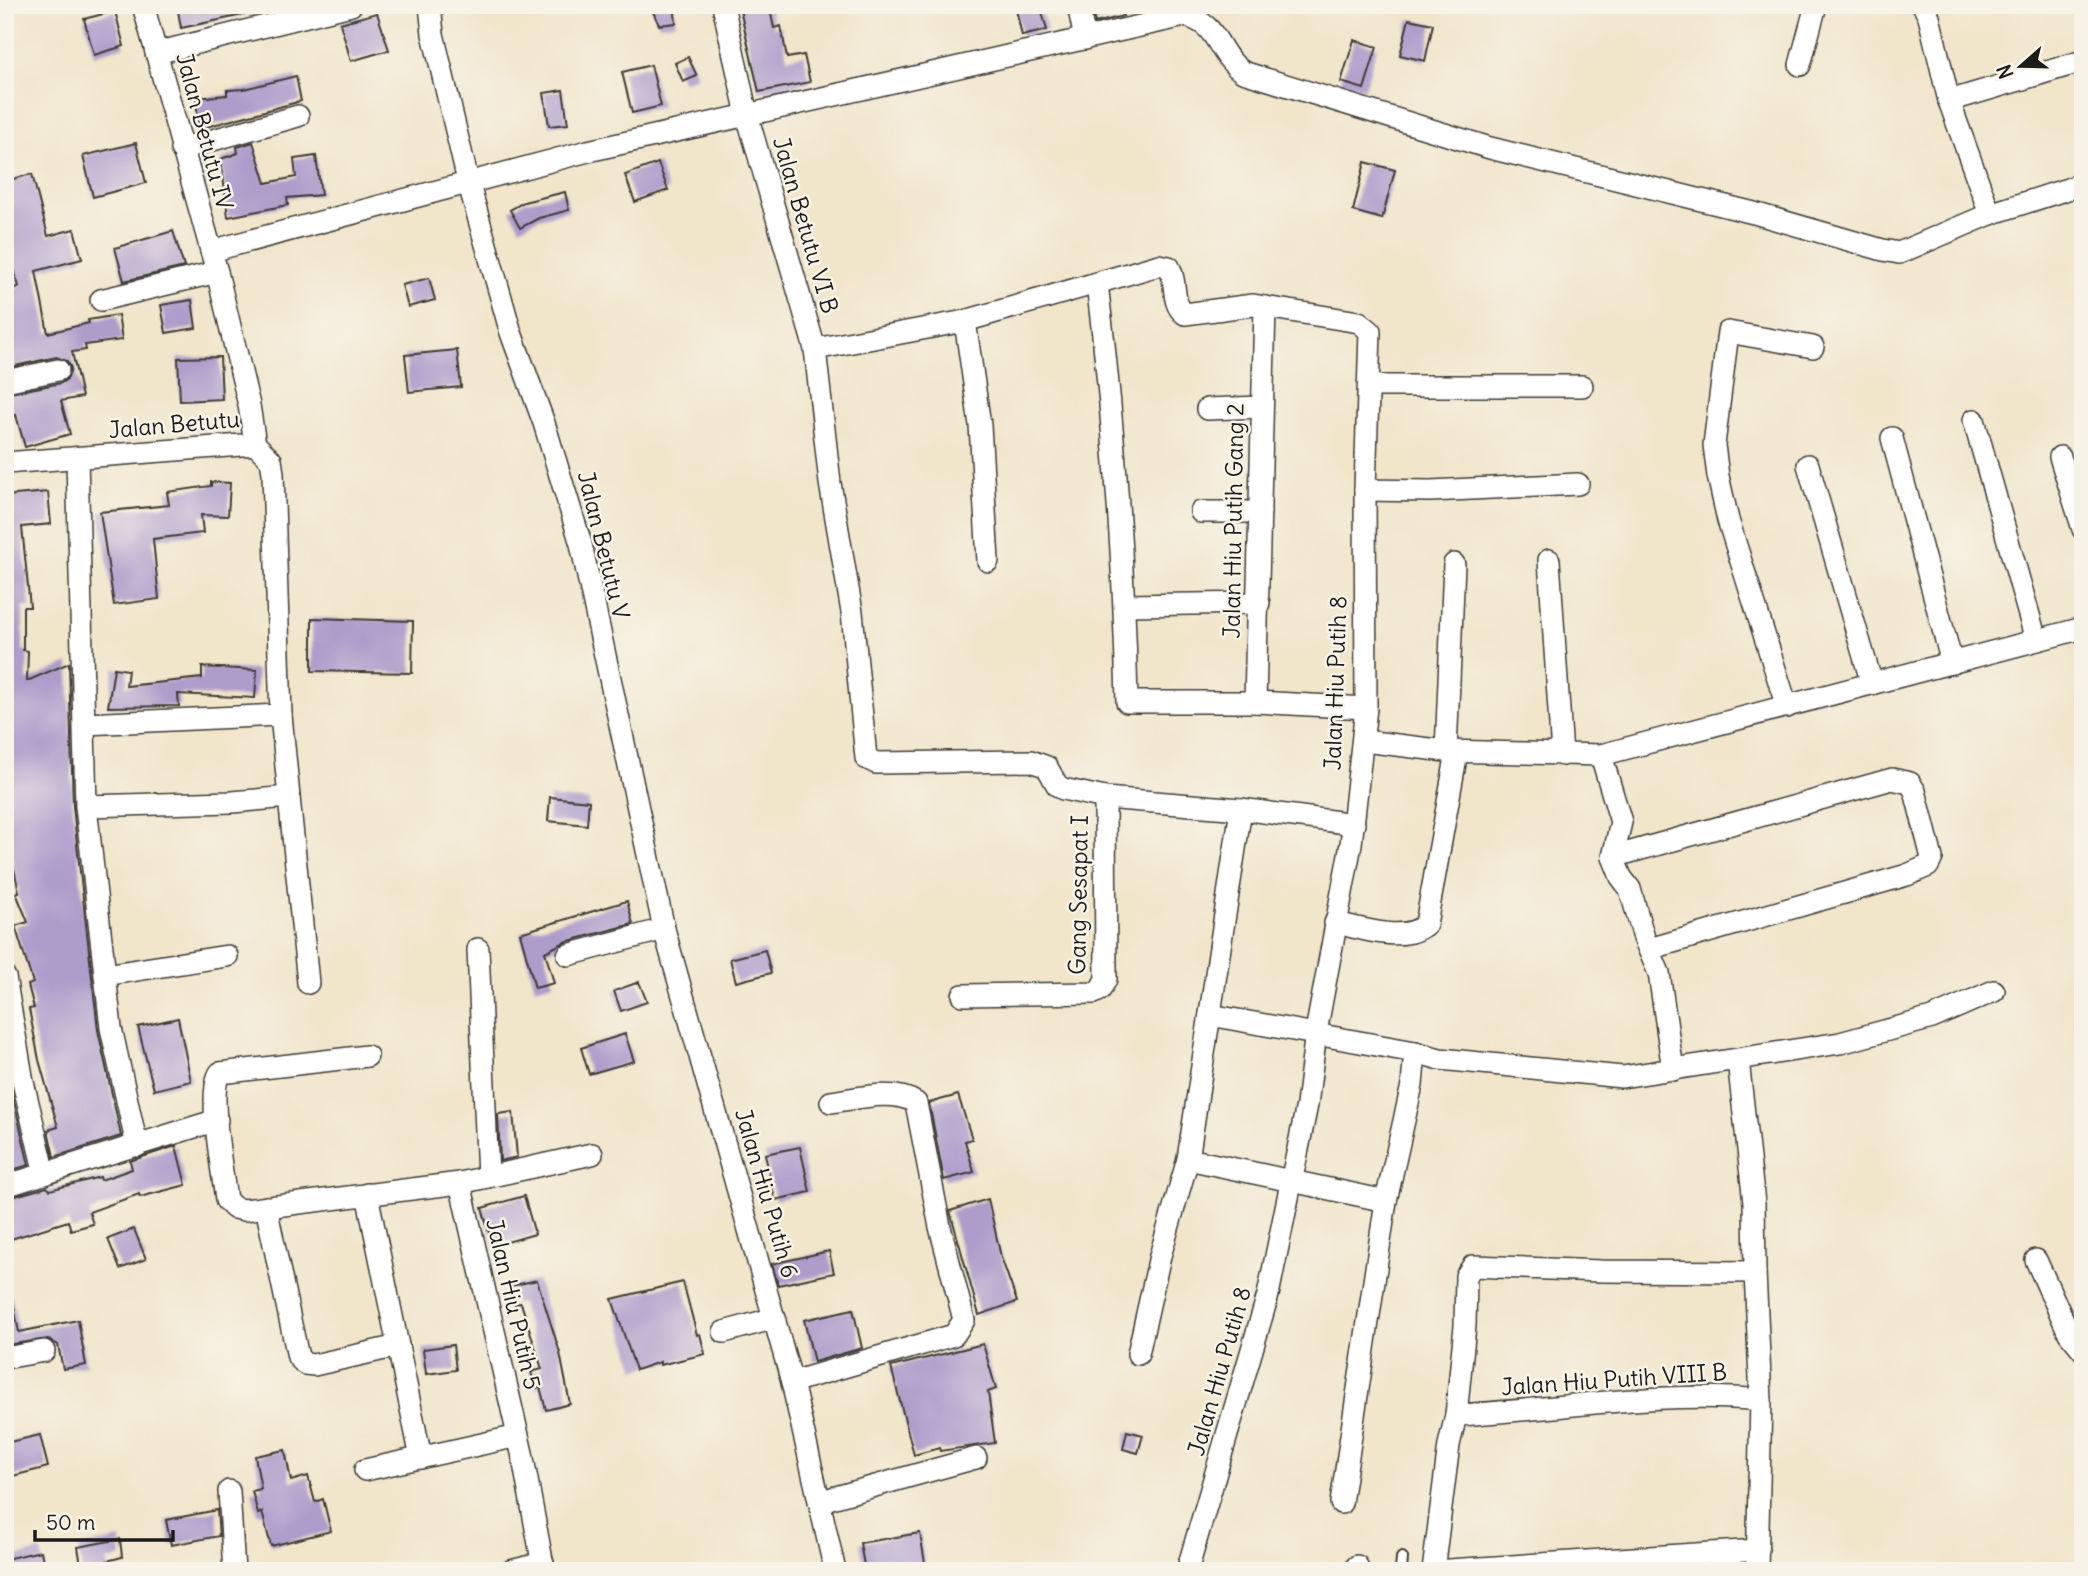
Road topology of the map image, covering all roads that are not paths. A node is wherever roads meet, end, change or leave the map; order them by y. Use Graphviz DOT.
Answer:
graph roads {
  1 [pos="143,5"];
  2 [pos="351,5"];
  3 [pos="430,5"];
  4 [pos="723,5"];
  5 [pos="1078,5"];
  6 [pos="1816,5"];
  7 [pos="1923,5"];
  8 [pos="1085,39"];
  9 [pos="156,53"];
  10 [pos="2083,61"];
  11 [pos="1800,65"];
  12 [pos="1949,101"];
  13 [pos="747,115"];
  14 [pos="298,116"];
  15 [pos="181,149"];
  16 [pos="468,181"];
  17 [pos="2083,184"];
  18 [pos="1990,214"];
  19 [pos="211,251"];
  20 [pos="217,272"];
  21 [pos="1097,284"];
  22 [pos="101,300"];
  23 [pos="1265,307"];
  24 [pos="965,321"];
  25 [pos="1813,347"];
  26 [pos="815,349"];
  27 [pos="58,370"];
  28 [pos="5,381"];
  29 [pos="1369,386"];
  30 [pos="1581,386"];
  31 [pos="1261,407"];
  32 [pos="1207,409"];
  33 [pos="1974,420"];
  34 [pos="1892,438"];
  35 [pos="255,444"];
  36 [pos="2060,457"];
  37 [pos="77,458"];
  38 [pos="5,463"];
  39 [pos="1808,465"];
  40 [pos="1578,484"];
  41 [pos="1365,490"];
  42 [pos="1201,512"];
  43 [pos="1260,512"];
  44 [pos="2083,529"];
  45 [pos="1549,560"];
  46 [pos="988,561"];
  47 [pos="1454,564"];
  48 [pos="1259,603"];
  49 [pos="1125,605"];
  50 [pos="2083,628"];
  51 [pos="2036,640"];
  52 [pos="1952,663"];
  53 [pos="1872,684"];
  54 [pos="1255,702"];
  55 [pos="1787,707"];
  56 [pos="1366,708"];
  57 [pos="281,715"];
  58 [pos="85,724"];
  59 [pos="1364,741"];
  60 [pos="1451,751"];
  61 [pos="1562,755"];
  62 [pos="1601,755"];
  63 [pos="289,797"];
  64 [pos="1105,798"];
  65 [pos="86,806"];
  66 [pos="1241,809"];
  67 [pos="1354,824"];
  68 [pos="1613,857"];
  69 [pos="1335,923"];
  70 [pos="664,929"];
  71 [pos="478,949"];
  72 [pos="1649,949"];
  73 [pos="568,955"];
  74 [pos="227,956"];
  75 [pos="105,975"];
  76 [pos="5,977"];
  77 [pos="308,984"];
  78 [pos="1994,990"];
  79 [pos="963,995"];
  80 [pos="1210,1015"];
  81 [pos="1316,1032"];
  82 [pos="1415,1052"];
  83 [pos="367,1056"];
  84 [pos="1738,1060"];
  85 [pos="1673,1069"];
  86 [pos="831,1102"];
  87 [pos="218,1120"];
  88 [pos="137,1146"];
  89 [pos="592,1154"];
  90 [pos="1188,1159"];
  91 [pos="45,1174"];
  92 [pos="488,1177"];
  93 [pos="1292,1182"];
  94 [pos="460,1183"];
  95 [pos="5,1186"];
  96 [pos="367,1194"];
  97 [pos="1386,1201"];
  98 [pos="266,1207"];
  99 [pos="2036,1260"];
  100 [pos="1755,1272"];
  101 [pos="775,1318"];
  102 [pos="724,1332"];
  103 [pos="398,1346"];
  104 [pos="2083,1350"];
  105 [pos="44,1351"];
  106 [pos="1138,1354"];
  107 [pos="5,1358"];
  108 [pos="792,1382"];
  109 [pos="1761,1400"];
  110 [pos="1456,1415"];
  111 [pos="518,1437"];
  112 [pos="421,1458"];
  113 [pos="975,1458"];
  114 [pos="365,1470"];
  115 [pos="229,1491"];
  116 [pos="821,1501"];
  117 [pos="1341,1503"];
  118 [pos="1402,1558"];
  119 [pos="1757,1560"];
  120 [pos="543,1567"];
  121 [pos="234,1571"];
  122 [pos="511,1571"];
  123 [pos="835,1571"];
  124 [pos="1187,1571"];
  125 [pos="1401,1571"];
  126 [pos="1433,1571"];
  1 -- 9 [label="street, Jalan Betutu IV"];
  2 -- 9 [label="street"];
  3 -- 16 [label="street, Jalan Betutu V"];
  4 -- 13 [label="street, Jalan Betutu VI B"];
  5 -- 8 [label="street"];
  6 -- 11 [label="street"];
  7 -- 12 [label="street"];
  8 -- 13 [label="street"];
  8 -- 18 [label="street"];
  9 -- 15 [label="street, Jalan Betutu IV"];
  10 -- 12 [label="street"];
  12 -- 18 [label="street"];
  13 -- 16 [label="street"];
  13 -- 26 [label="street, Jalan Betutu VI B"];
  14 -- 15 [label="street"];
  15 -- 19 [label="street, Jalan Betutu IV"];
  16 -- 19 [label="street"];
  16 -- 70 [label="street, Jalan Betutu V"];
  17 -- 18 [label="street"];
  19 -- 20 [label="street, Jalan Betutu IV"];
  20 -- 22 [label="street"];
  20 -- 35 [label="street, Jalan Betutu"];
  21 -- 23 [label="street"];
  21 -- 24 [label="street"];
  21 -- 49 [label="street"];
  23 -- 29 [label="street, Jalan Hiu Putih 8"];
  23 -- 31 [label="street, Jalan Hiu Putih Gang 2"];
  24 -- 26 [label="street"];
  24 -- 46 [label="street"];
  25 -- 55 [label="street"];
  26 -- 64 [label="street, Jalan Betutu VI B"];
  27 -- 28 [label="street"];
  29 -- 30 [label="street"];
  29 -- 41 [label="street, Jalan Hiu Putih 8"];
  31 -- 32 [label="street"];
  31 -- 43 [label="street, Jalan Hiu Putih Gang 2"];
  33 -- 51 [label="street"];
  34 -- 52 [label="street"];
  35 -- 37 [label="street, Jalan Betutu"];
  35 -- 57 [label="street"];
  36 -- 44 [label="street"];
  37 -- 38 [label="street, Jalan Betutu"];
  37 -- 58 [label="street"];
  39 -- 53 [label="street"];
  40 -- 41 [label="street"];
  41 -- 56 [label="street, Jalan Hiu Putih 8"];
  42 -- 43 [label="street"];
  43 -- 48 [label="street, Jalan Hiu Putih Gang 2"];
  45 -- 61 [label="street"];
  47 -- 60 [label="street"];
  48 -- 49 [label="street"];
  48 -- 54 [label="street, Jalan Hiu Putih Gang 2"];
  49 -- 54 [label="street"];
  50 -- 51 [label="street"];
  51 -- 52 [label="street"];
  52 -- 53 [label="street"];
  53 -- 55 [label="street"];
  54 -- 56 [label="street"];
  55 -- 62 [label="street"];
  56 -- 59 [label="street, Jalan Hiu Putih 8"];
  57 -- 58 [label="street"];
  57 -- 63 [label="street"];
  58 -- 65 [label="street"];
  59 -- 60 [label="street"];
  59 -- 67 [label="street, Jalan Hiu Putih 8"];
  60 -- 61 [label="street"];
  60 -- 69 [label="street"];
  61 -- 62 [label="street"];
  62 -- 68 [label="street"];
  63 -- 65 [label="street"];
  63 -- 77 [label="street"];
  64 -- 66 [label="street"];
  64 -- 79 [label="street, Gang Sesapat I"];
  65 -- 75 [label="street"];
  66 -- 67 [label="street"];
  66 -- 80 [label="street"];
  67 -- 69 [label="street, Jalan Hiu Putih 8"];
  68 -- 72 [label="street"];
  68 -- 72 [label="street"];
  69 -- 81 [label="street, Jalan Hiu Putih 8"];
  70 -- 73 [label="street"];
  70 -- 101 [label="street, Jalan Hiu Putih 6"];
  71 -- 92 [label="street"];
  72 -- 85 [label="street"];
  74 -- 75 [label="street"];
  75 -- 88 [label="street"];
  76 -- 91 [label="street"];
  78 -- 84 [label="street"];
  80 -- 81 [label="street"];
  80 -- 90 [label="street"];
  81 -- 82 [label="street"];
  81 -- 93 [label="street, Jalan Hiu Putih 8"];
  82 -- 85 [label="street"];
  82 -- 97 [label="street"];
  83 -- 87 [label="street"];
  84 -- 85 [label="street"];
  84 -- 100 [label="street"];
  86 -- 108 [label="street"];
  87 -- 88 [label="street"];
  87 -- 98 [label="street"];
  88 -- 91 [label="street"];
  89 -- 92 [label="street"];
  90 -- 93 [label="street"];
  90 -- 106 [label="street"];
  91 -- 95 [label="street"];
  92 -- 94 [label="street"];
  93 -- 97 [label="street"];
  93 -- 124 [label="street, Jalan Hiu Putih 8"];
  94 -- 96 [label="street"];
  94 -- 111 [label="street, Jalan Hiu Putih 5"];
  96 -- 98 [label="street"];
  96 -- 103 [label="street"];
  97 -- 117 [label="street"];
  98 -- 103 [label="street"];
  99 -- 104 [label="street"];
  100 -- 109 [label="street"];
  100 -- 110 [label="street"];
  101 -- 102 [label="street"];
  101 -- 108 [label="street, Jalan Hiu Putih 6"];
  103 -- 112 [label="street"];
  105 -- 107 [label="street"];
  108 -- 116 [label="street, Jalan Hiu Putih 6"];
  109 -- 110 [label="street, Jalan Hiu Putih VIII B"];
  109 -- 119 [label="street"];
  110 -- 126 [label="street"];
  111 -- 112 [label="street"];
  111 -- 120 [label="street, Jalan Hiu Putih 5"];
  112 -- 114 [label="street"];
  113 -- 116 [label="street"];
  115 -- 121 [label="street"];
  116 -- 123 [label="street, Jalan Hiu Putih 6"];
  118 -- 125 [label="lane"];
  119 -- 126 [label="street"];
  120 -- 122 [label="street"];
}
